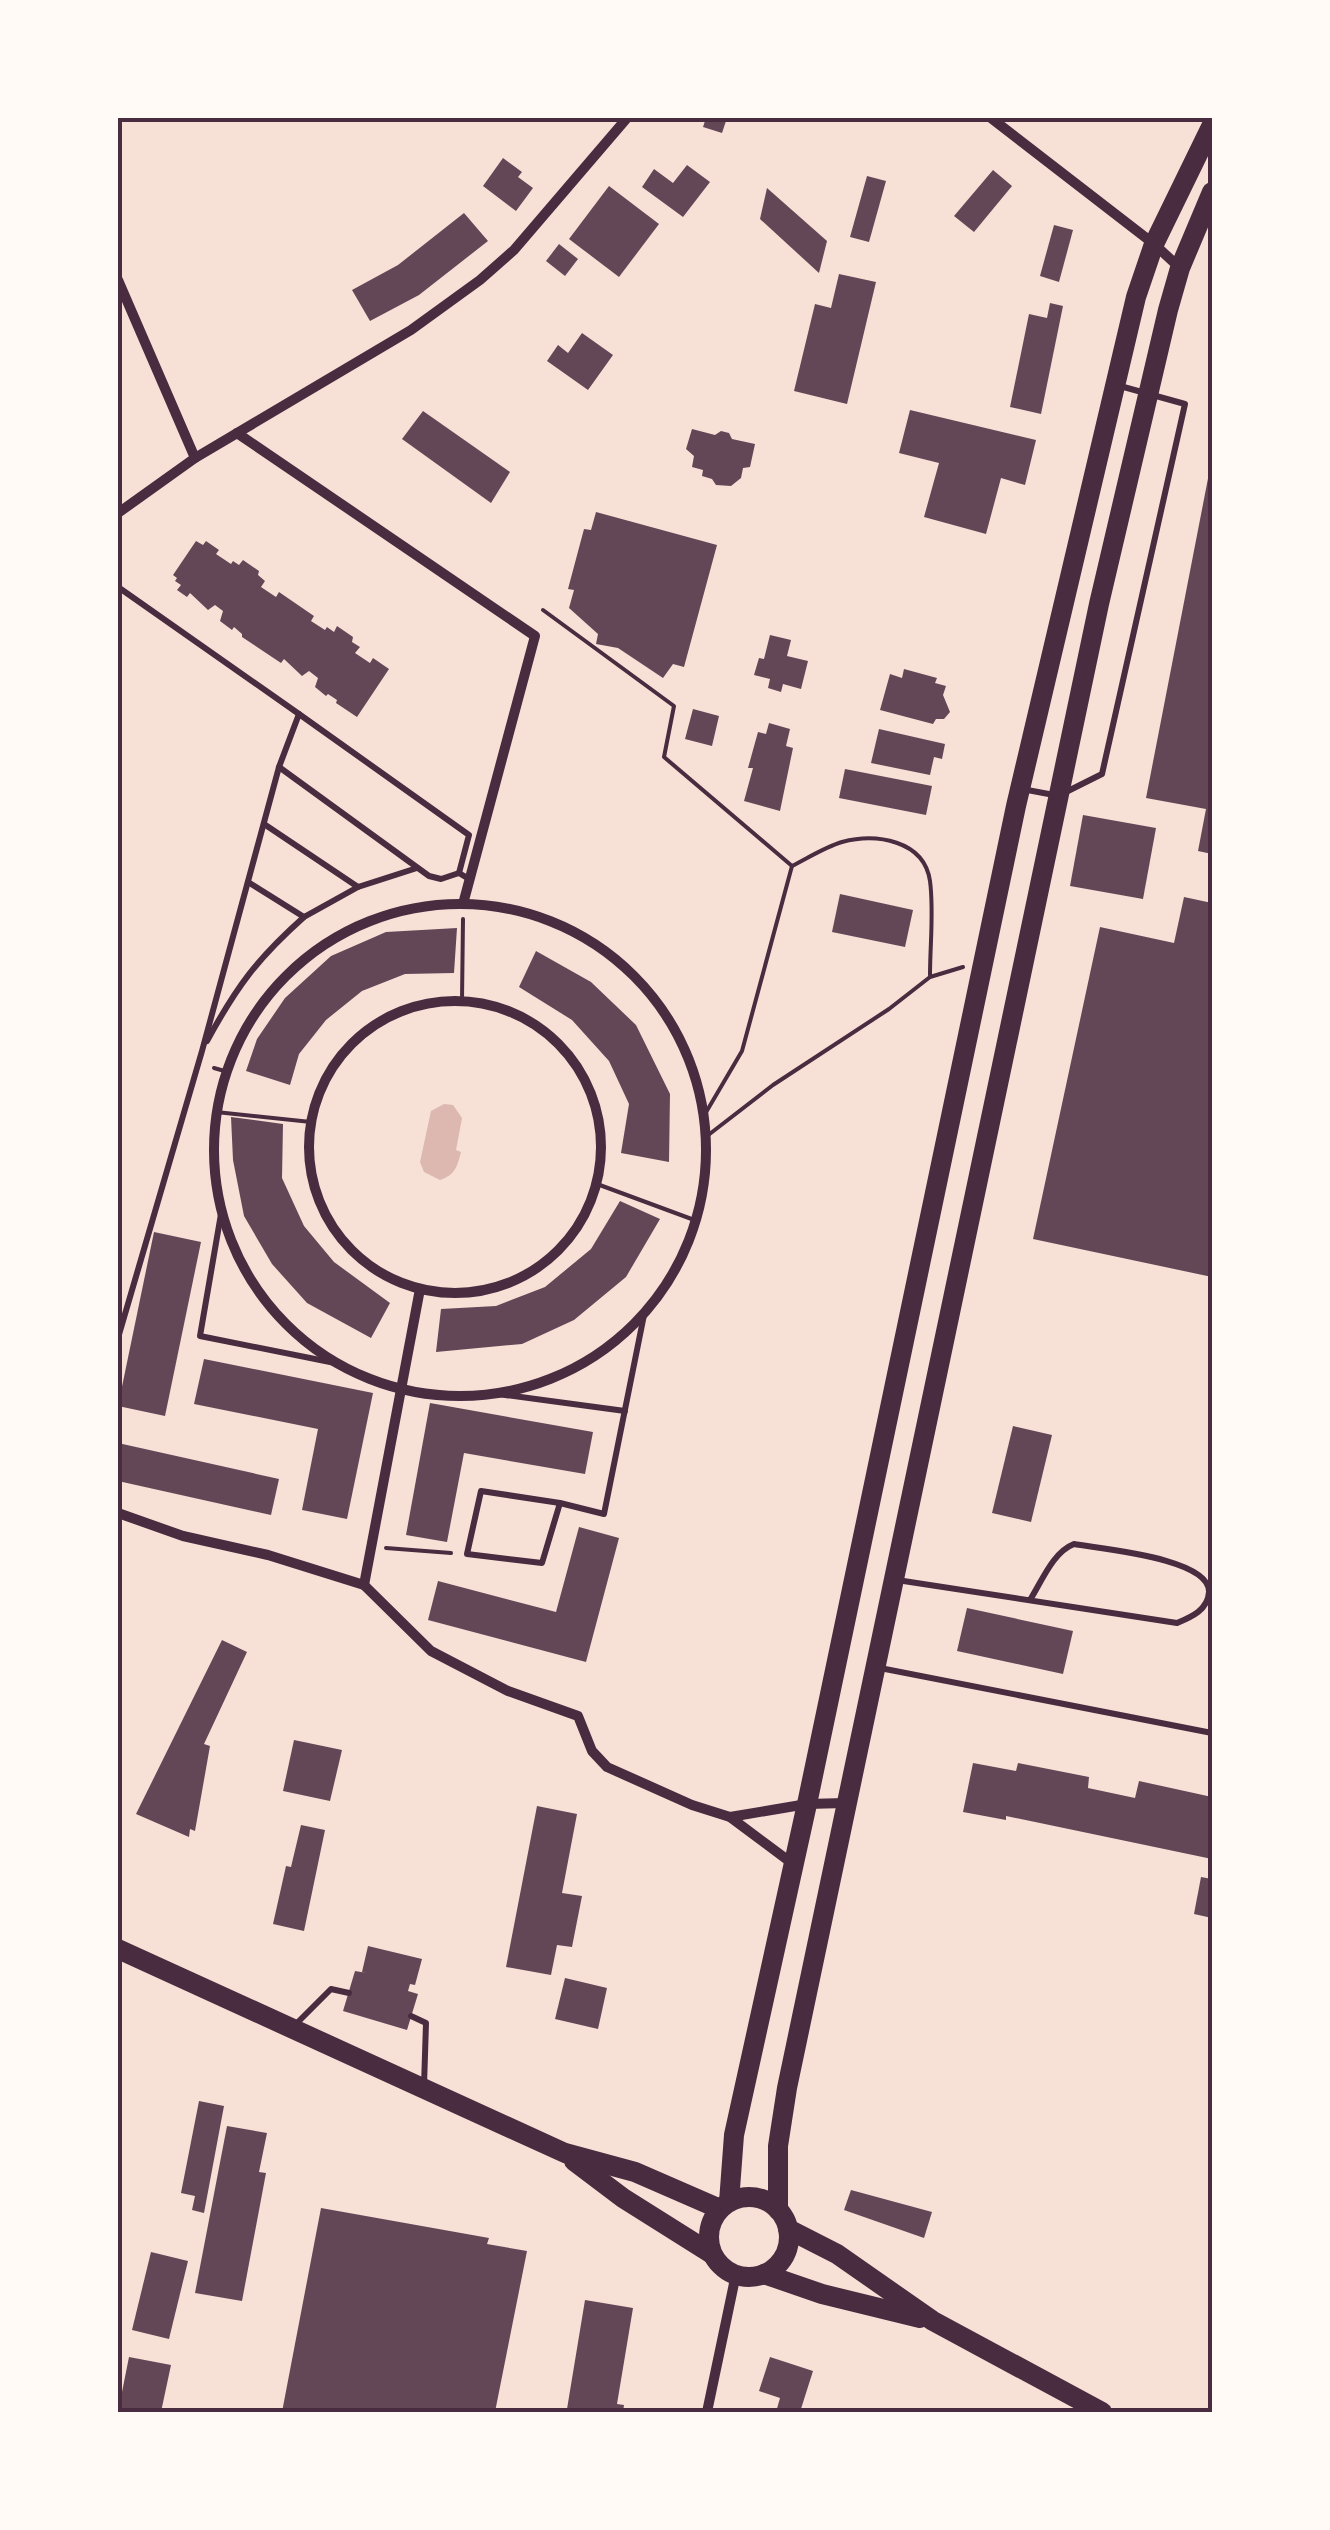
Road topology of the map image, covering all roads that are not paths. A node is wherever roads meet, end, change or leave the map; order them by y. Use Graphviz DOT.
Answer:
graph roads {
  1 [pos="627,118"];
  2 [pos="991,118"];
  3 [pos="1212,125"];
  4 [pos="1212,192"];
  5 [pos="1154,244"];
  6 [pos="1180,268"];
  7 [pos="118,280"];
  8 [pos="1114,385"];
  9 [pos="1147,392"];
  10 [pos="237,433"];
  11 [pos="195,458"];
  12 [pos="118,514"];
  13 [pos="118,587"];
  14 [pos="299,714"];
  15 [pos="279,767"];
  16 [pos="1020,788"];
  17 [pos="1058,796"];
  18 [pos="264,824"];
  19 [pos="418,868"];
  20 [pos="464,876"];
  21 [pos="248,882"];
  22 [pos="358,887"];
  23 [pos="463,904"];
  24 [pos="304,917"];
  25 [pos="202,1051"];
  26 [pos="221,1214"];
  27 [pos="420,1289"];
  28 [pos="644,1315"];
  29 [pos="118,1338"];
  30 [pos="335,1364"];
  31 [pos="400,1390"];
  32 [pos="498,1394"];
  33 [pos="625,1411"];
  34 [pos="560,1503"];
  35 [pos="118,1513"];
  36 [pos="896,1580"];
  37 [pos="364,1584"];
  38 [pos="1030,1600"];
  39 [pos="876,1667"];
  40 [pos="1212,1733"];
  41 [pos="845,1803"];
  42 [pos="807,1804"];
  43 [pos="730,1817"];
  44 [pos="793,1865"];
  45 [pos="118,1949"];
  46 [pos="349,1993"];
  47 [pos="411,2016"];
  48 [pos="290,2029"];
  49 [pos="424,2092"];
  50 [pos="565,2154"];
  51 [pos="724,2205"];
  52 [pos="783,2219"];
  53 [pos="712,2254"];
  54 [pos="736,2274"];
  55 [pos="764,2274"];
  56 [pos="933,2321"];
  57 [pos="707,2412"];
  58 [pos="1102,2412"];
  1 -- 10 [label="street"];
  2 -- 5 [label="street"];
  3 -- 5 [label="main road"];
  4 -- 6 [label="main road"];
  5 -- 6 [label="street"];
  5 -- 8 [label="main road"];
  6 -- 9 [label="main road"];
  7 -- 11 [label="street"];
  8 -- 9 [label="lane"];
  8 -- 16 [label="main road"];
  9 -- 17 [label="main road"];
  9 -- 17 [label="lane"];
  10 -- 11 [label="street"];
  10 -- 20 [label="street"];
  11 -- 12 [label="street"];
  13 -- 14 [label="lane"];
  14 -- 15 [label="lane"];
  14 -- 20 [label="lane"];
  15 -- 18 [label="lane"];
  15 -- 19 [label="lane"];
  16 -- 17 [label="lane"];
  16 -- 42 [label="main road"];
  17 -- 36 [label="main road"];
  18 -- 21 [label="lane"];
  18 -- 22 [label="lane"];
  19 -- 20 [label="lane"];
  19 -- 22 [label="lane"];
  20 -- 23 [label="street"];
  21 -- 24 [label="lane"];
  21 -- 25 [label="lane"];
  22 -- 24 [label="lane"];
  23 -- 26 [label="street"];
  23 -- 28 [label="street"];
  24 -- 25 [label="lane"];
  25 -- 29 [label="lane"];
  26 -- 30 [label="street"];
  26 -- 30 [label="lane"];
  27 -- 27 [label="street"];
  27 -- 31 [label="street"];
  28 -- 32 [label="street"];
  28 -- 33 [label="lane"];
  30 -- 31 [label="street"];
  31 -- 32 [label="street"];
  31 -- 37 [label="street"];
  32 -- 33 [label="lane"];
  33 -- 34 [label="lane"];
  34 -- 34 [label="lane"];
  35 -- 37 [label="street"];
  36 -- 38 [label="lane"];
  36 -- 39 [label="main road"];
  37 -- 43 [label="street"];
  38 -- 38 [label="lane"];
  39 -- 40 [label="lane"];
  39 -- 41 [label="main road"];
  41 -- 42 [label="street"];
  41 -- 52 [label="main road"];
  42 -- 43 [label="street"];
  42 -- 44 [label="main road"];
  43 -- 44 [label="street"];
  44 -- 51 [label="main road"];
  45 -- 48 [label="main road"];
  46 -- 48 [label="lane"];
  47 -- 49 [label="lane"];
  48 -- 49 [label="main road"];
  49 -- 50 [label="main road"];
  50 -- 51 [label="main road"];
  50 -- 53 [label="main road"];
  51 -- 52 [label="main road"];
  51 -- 53 [label="main road"];
  52 -- 55 [label="main road"];
  52 -- 56 [label="main road"];
  53 -- 54 [label="main road"];
  54 -- 55 [label="main road"];
  54 -- 57 [label="street"];
  55 -- 56 [label="main road"];
  56 -- 58 [label="main road"];
}
